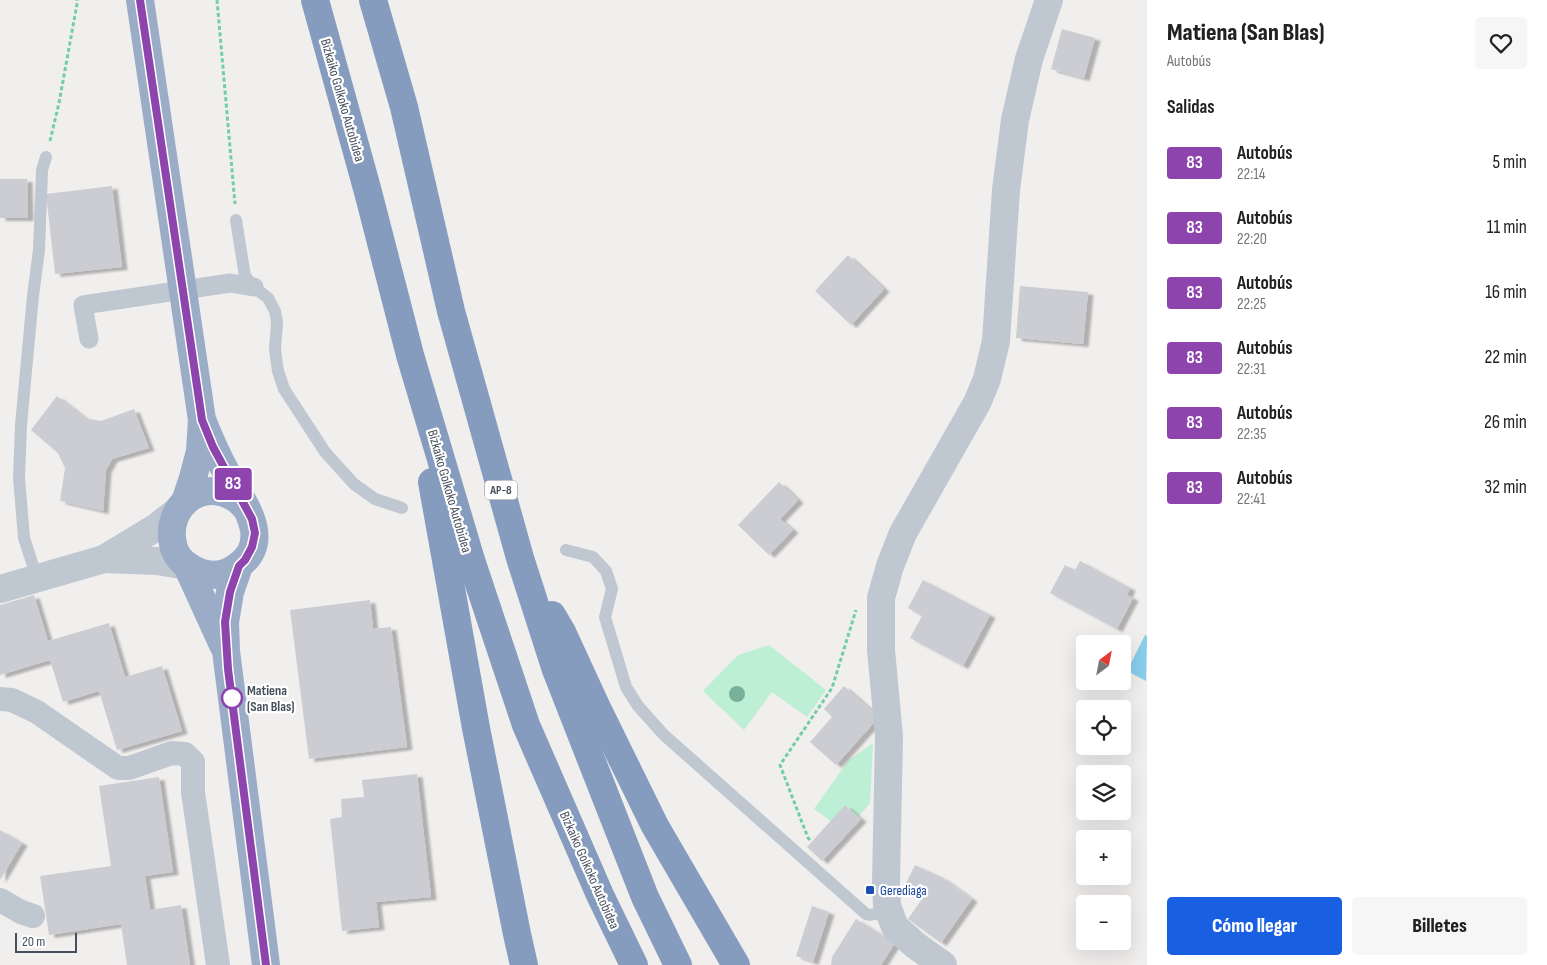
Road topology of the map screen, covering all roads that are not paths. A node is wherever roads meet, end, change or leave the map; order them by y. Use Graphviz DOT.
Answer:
graph roads {
  1 [pos="140,0"];
  2 [pos="315,0"];
  3 [pos="373,0"];
  4 [pos="1049,0"];
  5 [pos="46,156"];
  6 [pos="236,220"];
  7 [pos="254,287"];
  8 [pos="89,339"];
  9 [pos="410,355"];
  10 [pos="202,420"];
  11 [pos="181,507"];
  12 [pos="245,507"];
  13 [pos="402,508"];
  14 [pos="566,550"];
  15 [pos="520,558"];
  16 [pos="104,559"];
  17 [pos="187,566"];
  18 [pos="239,566"];
  19 [pos="37,578"];
  20 [pos="0,589"];
  21 [pos="226,651"];
  22 [pos="0,699"];
  23 [pos="0,900"];
  24 [pos="889,911"];
  25 [pos="33,916"];
  26 [pos="218,965"];
  27 [pos="266,965"];
  28 [pos="524,965"];
  29 [pos="634,965"];
  30 [pos="678,965"];
  31 [pos="736,965"];
  32 [pos="943,965"];
  1 -- 10 [label="highway"];
  2 -- 9 [label="highway, Bizkaiko Golkoko Autobidea"];
  3 -- 15 [label="highway, AP-8"];
  4 -- 24 [label="street"];
  5 -- 19 [label="lane"];
  6 -- 7 [label="lane"];
  7 -- 8 [label="street"];
  7 -- 13 [label="lane"];
  9 -- 28 [label="highway"];
  9 -- 29 [label="highway, Bizkaiko Golkoko Autobidea"];
  10 -- 11 [label="highway"];
  10 -- 12 [label="highway"];
  11 -- 12 [label="highway"];
  11 -- 16 [label="street"];
  11 -- 17 [label="highway"];
  12 -- 18 [label="highway"];
  14 -- 24 [label="lane"];
  15 -- 30 [label="highway, AP-8"];
  15 -- 31 [label="highway"];
  16 -- 17 [label="street"];
  16 -- 19 [label="street"];
  17 -- 18 [label="highway"];
  17 -- 21 [label="highway"];
  18 -- 21 [label="highway"];
  19 -- 20 [label="street"];
  21 -- 27 [label="highway"];
  22 -- 26 [label="street"];
  23 -- 25 [label="street"];
  24 -- 32 [label="street"];
}
